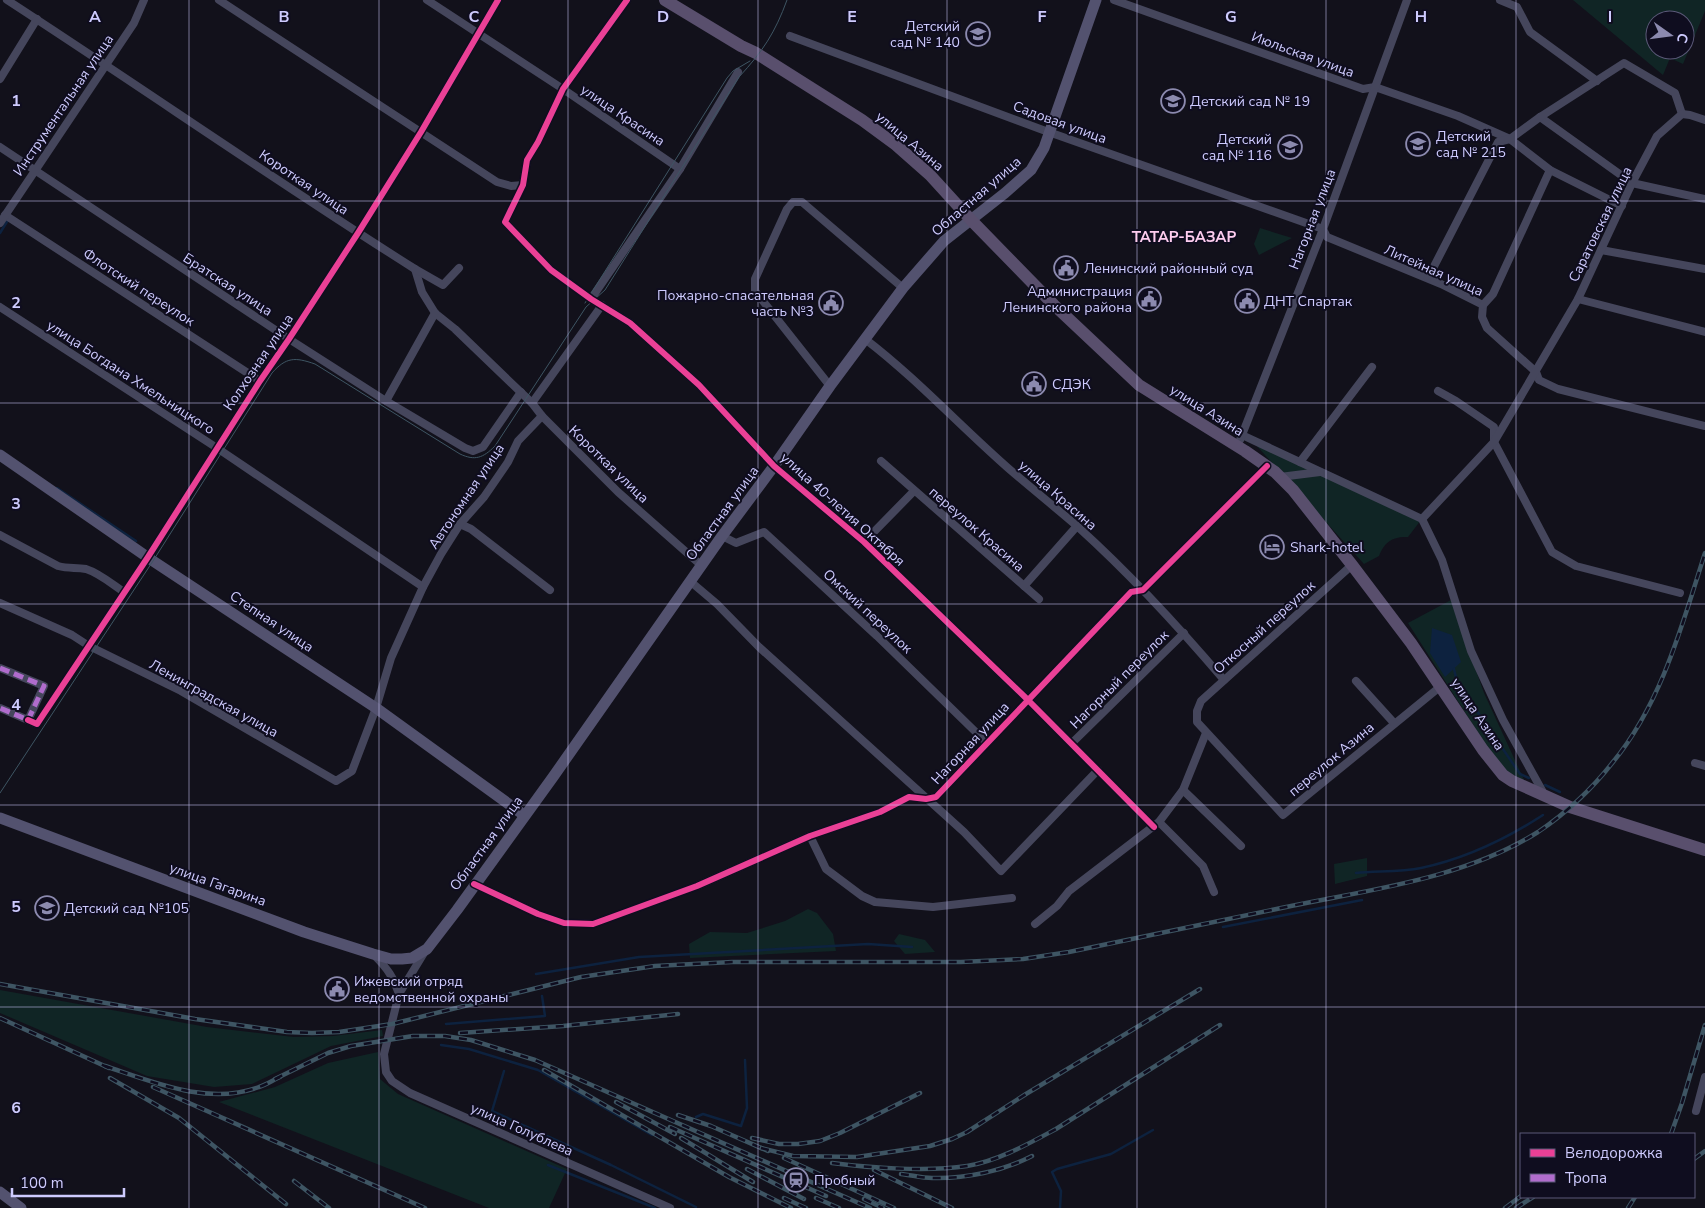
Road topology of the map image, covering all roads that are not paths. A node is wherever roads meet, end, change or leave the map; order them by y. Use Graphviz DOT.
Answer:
graph roads {
  1 [pos="7,0"];
  2 [pos="144,0"];
  3 [pos="219,0"];
  4 [pos="427,0"];
  5 [pos="498,0"];
  6 [pos="627,0"];
  7 [pos="665,0"];
  8 [pos="1096,0"];
  9 [pos="1114,0"];
  10 [pos="1407,0"];
  11 [pos="1500,0"];
  12 [pos="37,19"];
  13 [pos="479,34"];
  14 [pos="790,36"];
  15 [pos="106,64"];
  16 [pos="738,72"];
  17 [pos="0,79"];
  18 [pos="1597,81"];
  19 [pos="1375,87"];
  20 [pos="563,89"];
  21 [pos="1682,114"];
  22 [pos="1540,116"];
  23 [pos="1705,120"];
  24 [pos="421,132"];
  25 [pos="1050,132"];
  26 [pos="1510,139"];
  27 [pos="0,147"];
  28 [pos="680,169"];
  29 [pos="34,170"];
  30 [pos="1550,170"];
  31 [pos="1632,183"];
  32 [pos="523,185"];
  33 [pos="1705,199"];
  34 [pos="1622,206"];
  35 [pos="2,217"];
  36 [pos="971,220"];
  37 [pos="1323,229"];
  38 [pos="358,233"];
  39 [pos="1601,250"];
  40 [pos="459,268"];
  41 [pos="415,269"];
  42 [pos="1705,269"];
  43 [pos="1428,278"];
  44 [pos="903,288"];
  45 [pos="592,299"];
  46 [pos="1578,299"];
  47 [pos="602,305"];
  48 [pos="1483,305"];
  49 [pos="0,307"];
  50 [pos="435,313"];
  51 [pos="1705,332"];
  52 [pos="289,339"];
  53 [pos="864,340"];
  54 [pos="1372,367"];
  55 [pos="1536,372"];
  56 [pos="260,381"];
  57 [pos="830,386"];
  58 [pos="1438,391"];
  59 [pos="521,392"];
  60 [pos="386,401"];
  61 [pos="532,403"];
  62 [pos="542,416"];
  63 [pos="1705,426"];
  64 [pos="1240,441"];
  65 [pos="1494,442"];
  66 [pos="217,448"];
  67 [pos="473,451"];
  68 [pos="0,455"];
  69 [pos="880,461"];
  70 [pos="1300,462"];
  71 [pos="774,466"];
  72 [pos="1267,466"];
  73 [pos="1320,472"];
  74 [pos="1280,477"];
  75 [pos="914,491"];
  76 [pos="1422,519"];
  77 [pos="460,524"];
  78 [pos="1077,526"];
  79 [pos="0,535"];
  80 [pos="722,536"];
  81 [pos="864,542"];
  82 [pos="148,557"];
  83 [pos="1352,565"];
  84 [pos="702,566"];
  85 [pos="691,582"];
  86 [pos="1024,586"];
  87 [pos="423,587"];
  88 [pos="550,590"];
  89 [pos="1143,590"];
  90 [pos="124,592"];
  91 [pos="1680,593"];
  92 [pos="1039,599"];
  93 [pos="0,603"];
  94 [pos="1184,633"];
  95 [pos="89,646"];
  96 [pos="0,668"];
  97 [pos="1224,680"];
  98 [pos="1356,681"];
  99 [pos="1441,686"];
  100 [pos="1028,700"];
  101 [pos="0,708"];
  102 [pos="376,708"];
  103 [pos="28,720"];
  104 [pos="1394,723"];
  105 [pos="1206,733"];
  106 [pos="986,743"];
  107 [pos="1072,743"];
  108 [pos="1695,763"];
  109 [pos="1705,766"];
  110 [pos="1098,770"];
  111 [pos="1182,790"];
  112 [pos="1545,796"];
  113 [pos="926,799"];
  114 [pos="524,815"];
  115 [pos="0,818"];
  116 [pos="1157,825"];
  117 [pos="810,836"];
  118 [pos="1241,846"];
  119 [pos="1705,850"];
  120 [pos="474,884"];
  121 [pos="1214,892"];
  122 [pos="1012,898"];
  123 [pos="1035,924"];
  124 [pos="427,949"];
  125 [pos="373,954"];
  126 [pos="399,994"];
  127 [pos="1705,1077"];
  128 [pos="1696,1111"];
  129 [pos="0,1192"];
  130 [pos="21,1208"];
  131 [pos="670,1208"];
  1 -- 12 [label="street, Короткая улица"];
  2 -- 15 [label="street, Инструментальная улица"];
  3 -- 24 [label="street"];
  4 -- 13 [label="street, улица Красина"];
  5 -- 13 [label="street, Колхозная улица"];
  6 -- 20 [label="street"];
  7 -- 36 [label="main road, улица Азина"];
  8 -- 25 [label="main road, Областная улица"];
  9 -- 19 [label="street, Июльская улица"];
  10 -- 19 [label="street, Нагорная улица"];
  11 -- 18 [label="street"];
  12 -- 15 [label="street, Короткая улица"];
  12 -- 17 [label="street"];
  13 -- 20 [label="street, улица Красина"];
  13 -- 24 [label="street, Колхозная улица"];
  14 -- 25 [label="street, Садовая улица"];
  15 -- 29 [label="street, Инструментальная улица"];
  15 -- 38 [label="street, Короткая улица"];
  16 -- 28 [label="street"];
  18 -- 21 [label="street"];
  18 -- 22 [label="street"];
  19 -- 26 [label="street, Июльская улица"];
  19 -- 37 [label="street, Нагорная улица"];
  20 -- 28 [label="street, улица Красина"];
  20 -- 32 [label="street"];
  21 -- 23 [label="street"];
  21 -- 31 [label="street, Саратовская улица"];
  22 -- 26 [label="street"];
  22 -- 31 [label="street"];
  24 -- 32 [label="street"];
  24 -- 38 [label="street, Колхозная улица"];
  25 -- 36 [label="main road, Областная улица"];
  25 -- 37 [label="street, Садовая улица"];
  26 -- 30 [label="street, Июльская улица"];
  26 -- 43 [label="street"];
  27 -- 29 [label="street, Братская улица"];
  28 -- 45 [label="street"];
  29 -- 35 [label="street, Инструментальная улица"];
  29 -- 52 [label="street, Братская улица"];
  30 -- 34 [label="street, Июльская улица"];
  30 -- 48 [label="street"];
  31 -- 33 [label="street"];
  31 -- 34 [label="street, Саратовская улица"];
  32 -- 45 [label="street, улица 40-летия Октября"];
  34 -- 39 [label="street, Саратовская улица"];
  35 -- 56 [label="street, Флотский переулок"];
  36 -- 44 [label="main road, Областная улица"];
  36 -- 64 [label="main road, улица Азина"];
  37 -- 43 [label="street, Литейная улица"];
  37 -- 64 [label="street, Нагорная улица"];
  38 -- 41 [label="street, Короткая улица"];
  38 -- 52 [label="street, Колхозная улица"];
  39 -- 42 [label="street"];
  39 -- 46 [label="street, Саратовская улица"];
  40 -- 41 [label="street"];
  41 -- 50 [label="street, Короткая улица"];
  43 -- 48 [label="street, Литейная улица"];
  44 -- 53 [label="main road, Областная улица"];
  44 -- 57 [label="street"];
  45 -- 47 [label="street, улица 40-летия Октября"];
  46 -- 51 [label="street"];
  46 -- 55 [label="street, Саратовская улица"];
  47 -- 61 [label="street"];
  47 -- 71 [label="street, улица 40-летия Октября"];
  48 -- 55 [label="street, Литейная улица"];
  49 -- 66 [label="street, улица Богдана Хмельницкого"];
  50 -- 59 [label="street, Короткая улица"];
  50 -- 60 [label="street"];
  52 -- 56 [label="street, Колхозная улица"];
  52 -- 60 [label="street, Братская улица"];
  53 -- 57 [label="main road, Областная улица"];
  53 -- 78 [label="street, улица Красина"];
  54 -- 70 [label="street"];
  55 -- 63 [label="street, Литейная улица"];
  55 -- 65 [label="street, Саратовская улица"];
  56 -- 66 [label="street, Колхозная улица"];
  57 -- 71 [label="main road, Областная улица"];
  58 -- 65 [label="street"];
  59 -- 61 [label="street, Короткая улица"];
  59 -- 67 [label="street, Автономная улица"];
  60 -- 67 [label="street, Братская улица"];
  61 -- 62 [label="street, Короткая улица"];
  62 -- 77 [label="street, Автономная улица"];
  62 -- 84 [label="street, Короткая улица"];
  64 -- 70 [label="street"];
  64 -- 72 [label="main road, улица Азина"];
  65 -- 76 [label="street, Саратовская улица"];
  65 -- 91 [label="street"];
  66 -- 82 [label="street, Колхозная улица"];
  66 -- 87 [label="street, улица Богдана Хмельницкого"];
  68 -- 82 [label="main road, Степная улица"];
  69 -- 75 [label="street, переулок Красина"];
  70 -- 73 [label="street"];
  71 -- 80 [label="main road, Областная улица"];
  71 -- 81 [label="street, улица 40-летия Октября"];
  72 -- 74 [label="main road, улица Азина"];
  72 -- 89 [label="street, Нагорная улица"];
  73 -- 74 [label="street"];
  73 -- 76 [label="street"];
  74 -- 83 [label="main road, улица Азина"];
  75 -- 81 [label="street, переулок Красина"];
  75 -- 86 [label="street, переулок Красина"];
  76 -- 112 [label="street"];
  77 -- 87 [label="street, Автономная улица"];
  77 -- 88 [label="street"];
  78 -- 86 [label="street, переулок Красина"];
  78 -- 89 [label="street, улица Красина"];
  79 -- 90 [label="street"];
  80 -- 84 [label="main road, Областная улица"];
  80 -- 106 [label="street, Омский переулок"];
  81 -- 100 [label="street, улица 40-летия Октября"];
  82 -- 90 [label="street, Колхозная улица"];
  82 -- 102 [label="main road, Степная улица"];
  83 -- 97 [label="street, Откосный переулок"];
  83 -- 99 [label="main road, улица Азина"];
  84 -- 85 [label="main road, Областная улица"];
  85 -- 113 [label="street"];
  85 -- 114 [label="main road, Областная улица"];
  86 -- 92 [label="street, переулок Красина"];
  87 -- 102 [label="street, Автономная улица"];
  89 -- 94 [label="street, улица Красина"];
  89 -- 100 [label="street, Нагорная улица"];
  90 -- 95 [label="street, Колхозная улица"];
  93 -- 95 [label="street, Ленинградская улица"];
  94 -- 97 [label="street, улица Красина"];
  94 -- 107 [label="street, Нагорный переулок"];
  95 -- 102 [label="street, Ленинградская улица"];
  95 -- 103 [label="street, Колхозная улица"];
  96 -- 103 [label="street"];
  97 -- 105 [label="street, Откосный переулок"];
  98 -- 104 [label="street, переулок Азина"];
  99 -- 104 [label="street, переулок Азина"];
  99 -- 112 [label="main road, улица Азина"];
  100 -- 106 [label="street, Нагорная улица"];
  100 -- 107 [label="street, улица 40-летия Октября"];
  101 -- 103 [label="street"];
  102 -- 114 [label="main road, Степная улица"];
  104 -- 105 [label="street, переулок Азина"];
  105 -- 111 [label="street"];
  106 -- 113 [label="street, Нагорная улица"];
  107 -- 110 [label="street, улица 40-летия Октября"];
  108 -- 109 [label="street"];
  110 -- 113 [label="street"];
  110 -- 116 [label="street, улица 40-летия Октября"];
  111 -- 116 [label="street"];
  111 -- 118 [label="street"];
  112 -- 119 [label="main road, улица Азина"];
  113 -- 117 [label="street, Нагорная улица"];
  114 -- 120 [label="main road, Областная улица"];
  115 -- 125 [label="main road, улица Гагарина"];
  116 -- 121 [label="street, улица 40-летия Октября"];
  116 -- 123 [label="street"];
  117 -- 120 [label="street, Нагорная улица"];
  117 -- 122 [label="street"];
  120 -- 124 [label="main road, Областная улица"];
  124 -- 125 [label="main road, улица Гагарина"];
  124 -- 126 [label="street"];
  125 -- 126 [label="street"];
  126 -- 131 [label="street, улица Голублева"];
  127 -- 128 [label="street"];
  129 -- 130 [label="main road"];
}
